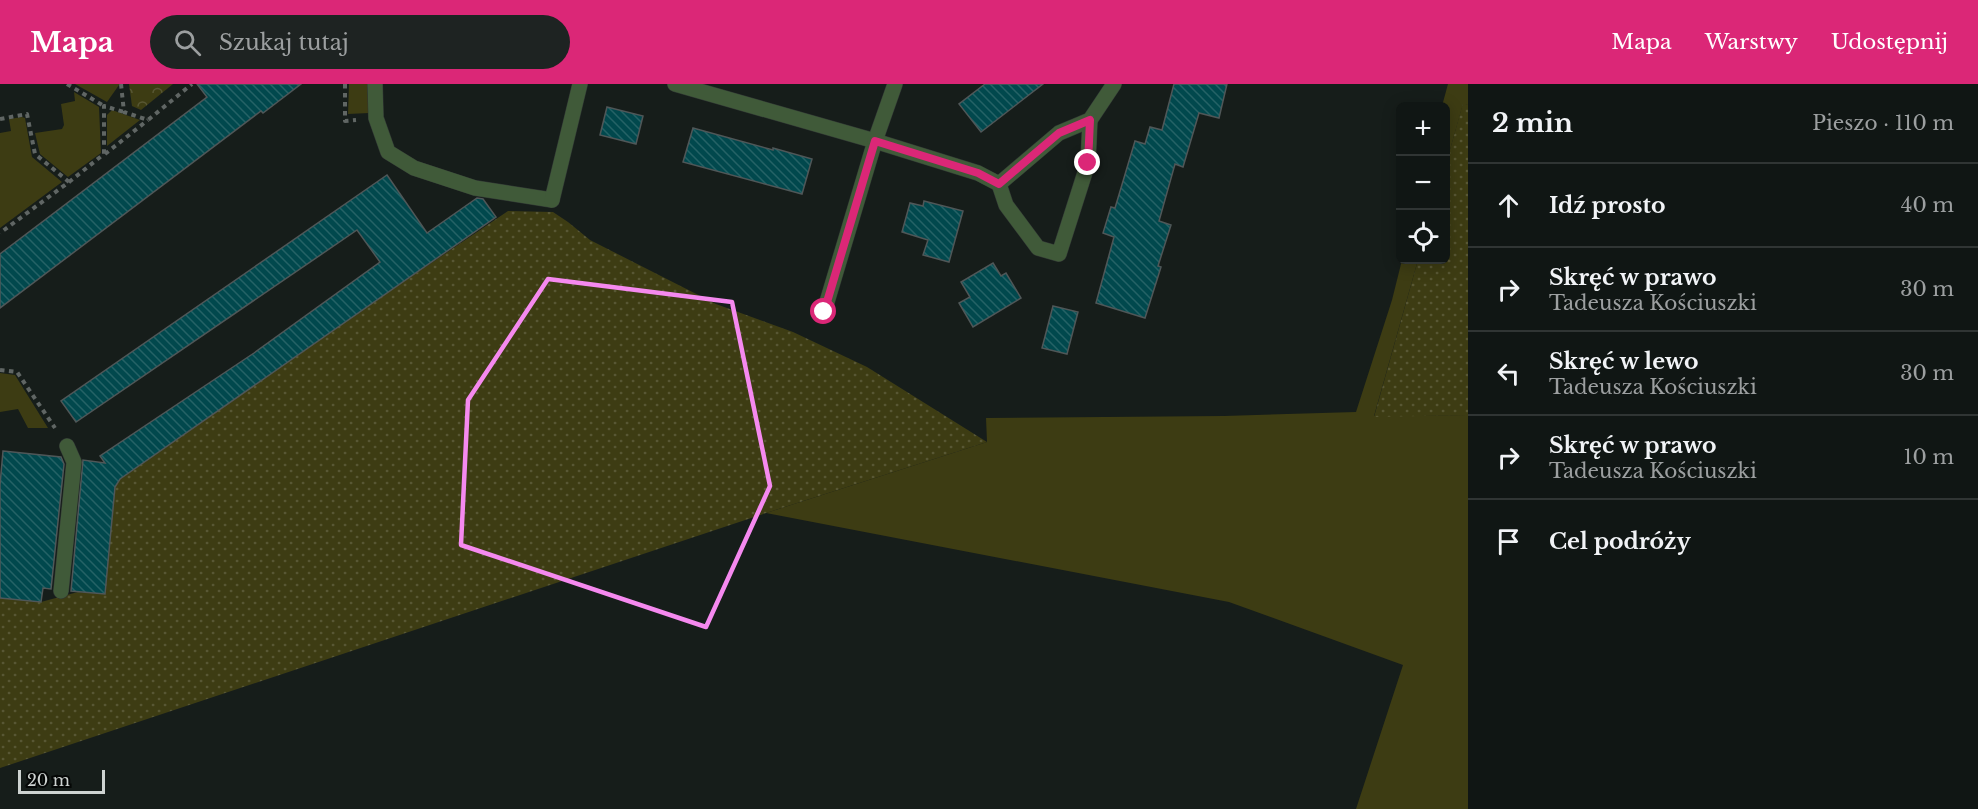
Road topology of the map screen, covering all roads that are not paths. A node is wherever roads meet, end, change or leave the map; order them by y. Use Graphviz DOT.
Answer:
graph roads {
  1 [pos="375,84"];
  2 [pos="580,84"];
  3 [pos="675,84"];
  4 [pos="895,84"];
  5 [pos="1113,84"];
  6 [pos="1090,120"];
  7 [pos="875,141"];
  8 [pos="999,184"];
  9 [pos="824,312"];
  10 [pos="67,446"];
  11 [pos="62,591"];
  1 -- 2 [label="street"];
  3 -- 7 [label="street"];
  4 -- 7 [label="street"];
  5 -- 6 [label="street"];
  6 -- 8 [label="street"];
  6 -- 8 [label="street"];
  7 -- 8 [label="street"];
  7 -- 9 [label="street"];
  10 -- 11 [label="street"];
}
